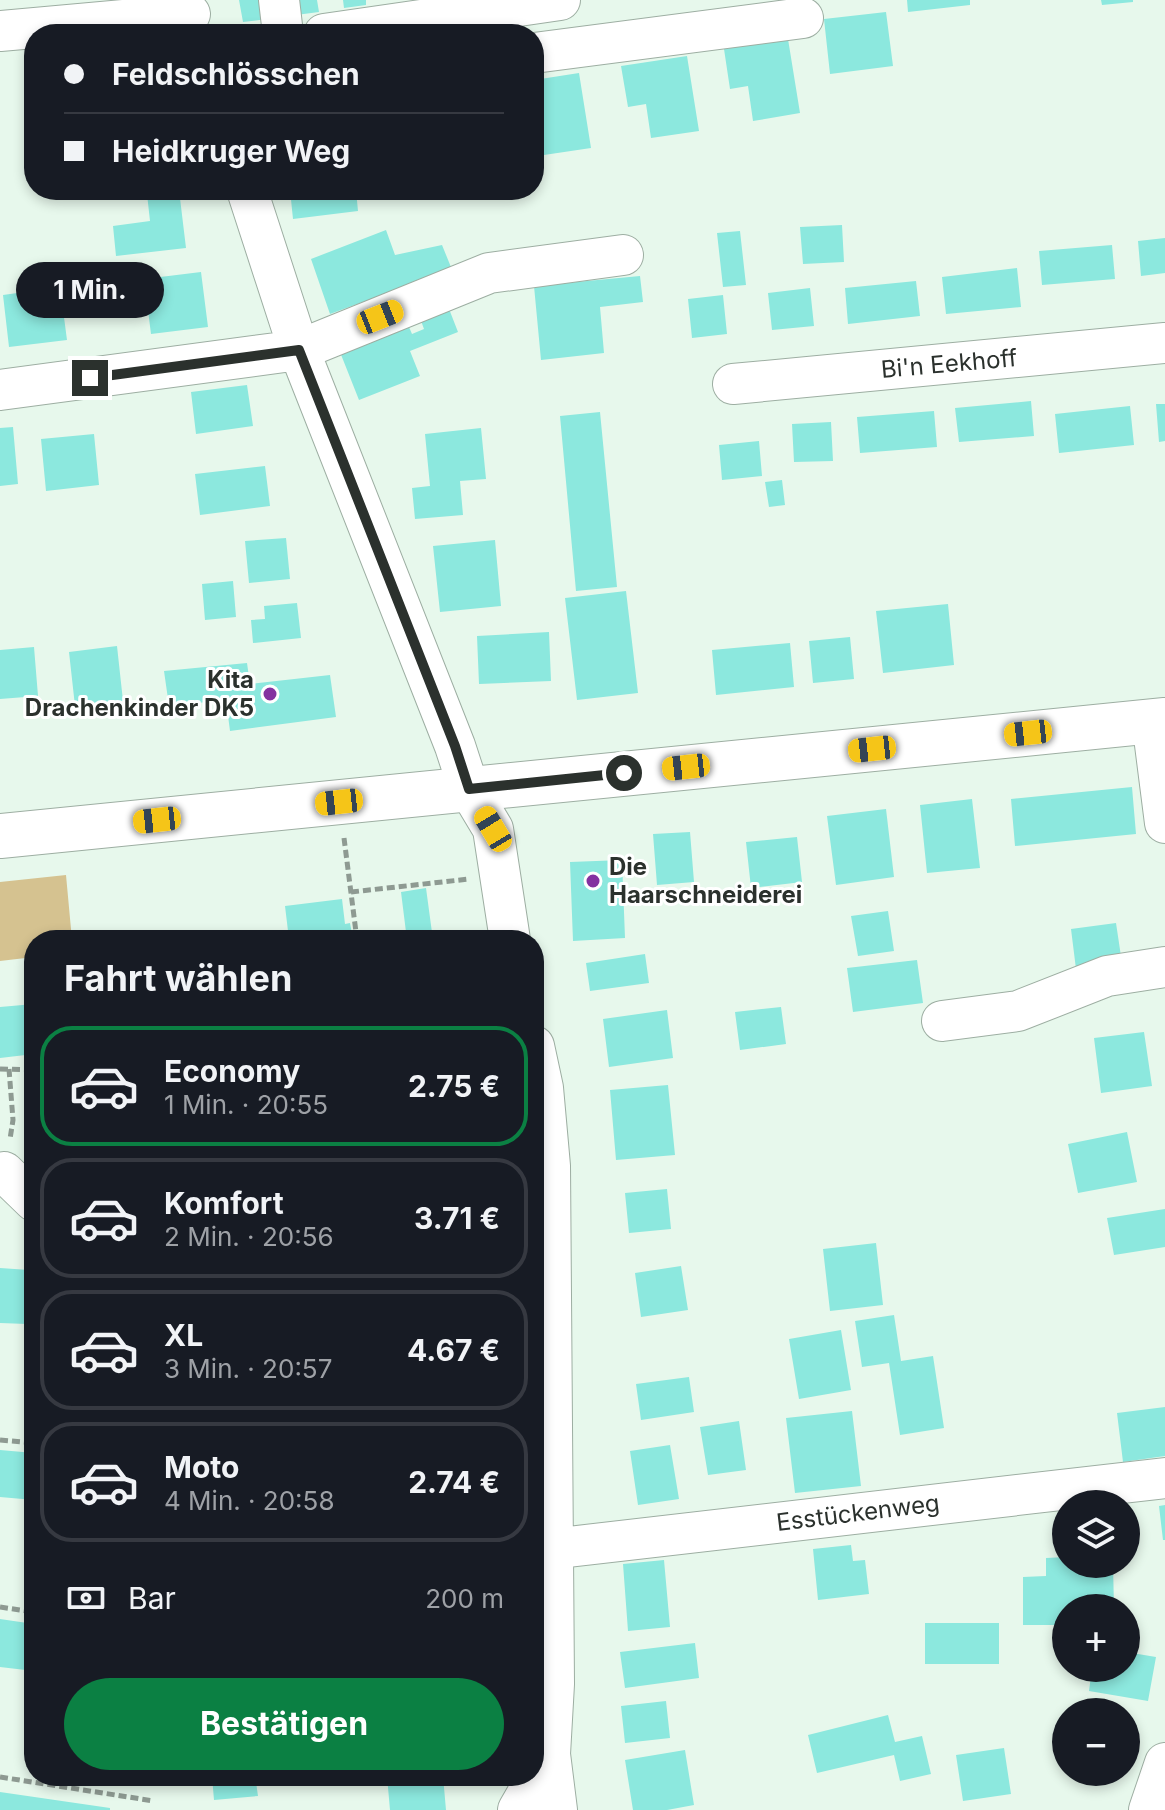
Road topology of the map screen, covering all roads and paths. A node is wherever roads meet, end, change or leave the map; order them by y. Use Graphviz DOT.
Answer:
graph roads {
  1 [pos="279,0"];
  2 [pos="560,0"];
  3 [pos="384,13"];
  4 [pos="191,16"];
  5 [pos="803,18"];
  6 [pos="89,24"];
  7 [pos="282,24"];
  8 [pos="353,24"];
  9 [pos="24,29"];
  10 [pos="0,31"];
  11 [pos="544,52"];
  12 [pos="250,200"];
  13 [pos="623,255"];
  14 [pos="1165,343"];
  15 [pos="299,350"];
  16 [pos="733,384"];
  17 [pos="0,390"];
  18 [pos="1158,720"];
  19 [pos="469,789"];
  20 [pos="339,802"];
  21 [pos="1165,823"];
  22 [pos="0,836"];
  23 [pos="500,876"];
  24 [pos="351,892"];
  25 [pos="356,930"];
  26 [pos="508,930"];
  27 [pos="1165,967"];
  28 [pos="942,1021"];
  29 [pos="0,1069"];
  30 [pos="9,1069"];
  31 [pos="24,1070"];
  32 [pos="544,1099"];
  33 [pos="13,1171"];
  34 [pos="0,1440"];
  35 [pos="24,1442"];
  36 [pos="1165,1478"];
  37 [pos="551,1549"];
  38 [pos="0,1607"];
  39 [pos="24,1611"];
  40 [pos="550,1754"];
  41 [pos="1165,1763"];
  42 [pos="544,1764"];
  43 [pos="0,1777"];
  44 [pos="24,1781"];
  45 [pos="58,1786"];
  46 [pos="532,1786"];
  47 [pos="154,1801"];
  48 [pos="518,1810"];
  49 [pos="557,1810"];
  50 [pos="1149,1810"];
  1 -- 7 [label="street"];
  2 -- 3 [label="street"];
  3 -- 8 [label="street"];
  4 -- 6 [label="street"];
  5 -- 11 [label="street"];
  9 -- 10 [label="street"];
  12 -- 15 [label="street"];
  13 -- 15 [label="street"];
  14 -- 16 [label="street, Bi'n Eekhoff"];
  15 -- 17 [label="street"];
  15 -- 19 [label="street"];
  18 -- 19 [label="main road"];
  18 -- 21 [label="street"];
  19 -- 20 [label="main road"];
  19 -- 23 [label="street"];
  20 -- 22 [label="main road"];
  20 -- 24 [label="path"];
  23 -- 24 [label="path"];
  23 -- 26 [label="street"];
  24 -- 25 [label="path"];
  27 -- 28 [label="street"];
  29 -- 30 [label="path"];
  30 -- 31 [label="path"];
  30 -- 33 [label="path"];
  32 -- 37 [label="street"];
  34 -- 35 [label="path"];
  36 -- 37 [label="street, Esstückenweg"];
  37 -- 40 [label="street"];
  38 -- 39 [label="path"];
  40 -- 42 [label="street"];
  40 -- 49 [label="street"];
  41 -- 50 [label="street"];
  43 -- 44 [label="path"];
  45 -- 47 [label="path"];
  46 -- 48 [label="street"];
}
